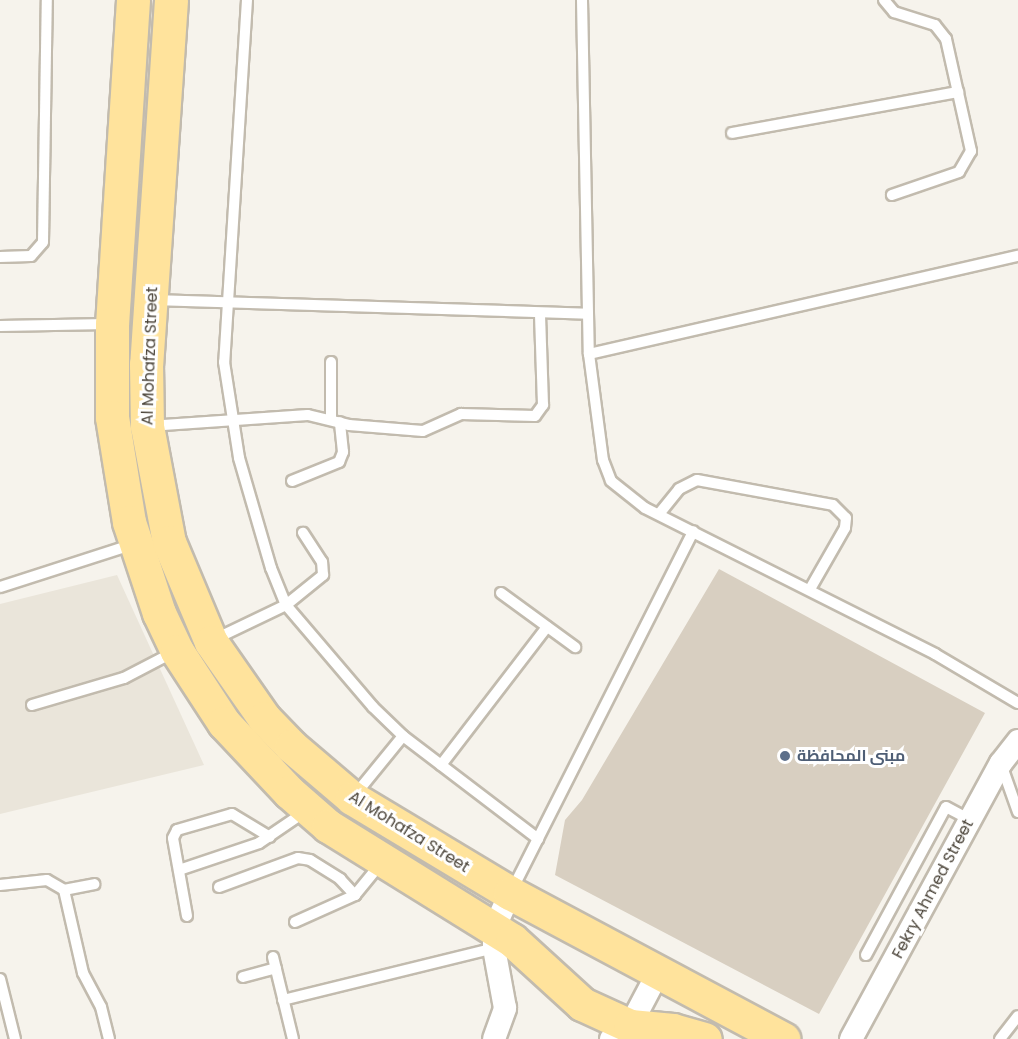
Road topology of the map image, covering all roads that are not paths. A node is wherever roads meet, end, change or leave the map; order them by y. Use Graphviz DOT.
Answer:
graph roads {
  1 [pos="47,0"];
  2 [pos="133,0"];
  3 [pos="171,0"];
  4 [pos="248,0"];
  5 [pos="582,0"];
  6 [pos="884,0"];
  7 [pos="958,92"];
  8 [pos="732,133"];
  9 [pos="892,195"];
  10 [pos="1018,256"];
  11 [pos="0,257"];
  12 [pos="151,300"];
  13 [pos="226,305"];
  14 [pos="540,313"];
  15 [pos="588,314"];
  16 [pos="111,324"];
  17 [pos="0,326"];
  18 [pos="589,354"];
  19 [pos="332,362"];
  20 [pos="231,419"];
  21 [pos="335,421"];
  22 [pos="147,426"];
  23 [pos="292,481"];
  24 [pos="659,514"];
  25 [pos="693,531"];
  26 [pos="303,533"];
  27 [pos="136,543"];
  28 [pos="0,587"];
  29 [pos="810,589"];
  30 [pos="501,593"];
  31 [pos="286,605"];
  32 [pos="547,627"];
  33 [pos="211,642"];
  34 [pos="575,647"];
  35 [pos="177,651"];
  36 [pos="1018,703"];
  37 [pos="32,705"];
  38 [pos="403,736"];
  39 [pos="1018,741"];
  40 [pos="1001,763"];
  41 [pos="441,765"];
  42 [pos="352,798"];
  43 [pos="309,809"];
  44 [pos="1018,812"];
  45 [pos="970,820"];
  46 [pos="270,837"];
  47 [pos="538,839"];
  48 [pos="382,862"];
  49 [pos="179,870"];
  50 [pos="94,884"];
  51 [pos="0,885"];
  52 [pos="219,887"];
  53 [pos="64,890"];
  54 [pos="510,893"];
  55 [pos="355,896"];
  56 [pos="187,916"];
  57 [pos="295,922"];
  58 [pos="494,938"];
  59 [pos="866,956"];
  60 [pos="273,957"];
  61 [pos="276,968"];
  62 [pos="658,973"];
  63 [pos="243,977"];
  64 [pos="0,979"];
  65 [pos="284,1000"];
  66 [pos="1018,1016"];
  67 [pos="621,1032"];
  68 [pos="15,1039"];
  69 [pos="109,1039"];
  70 [pos="293,1039"];
  71 [pos="494,1039"];
  72 [pos="705,1039"];
  73 [pos="784,1039"];
  74 [pos="851,1039"];
  75 [pos="1000,1039"];
  1 -- 11 [label="lane"];
  2 -- 16 [label="main road"];
  3 -- 12 [label="main road, Al Mohafza Street"];
  4 -- 13 [label="lane"];
  5 -- 15 [label="lane"];
  6 -- 7 [label="lane"];
  7 -- 8 [label="lane"];
  7 -- 9 [label="lane"];
  10 -- 18 [label="lane"];
  12 -- 13 [label="lane"];
  12 -- 22 [label="main road, Al Mohafza Street"];
  13 -- 14 [label="lane"];
  13 -- 20 [label="lane"];
  14 -- 15 [label="lane"];
  14 -- 21 [label="lane"];
  15 -- 18 [label="lane"];
  16 -- 17 [label="lane"];
  16 -- 27 [label="main road"];
  18 -- 24 [label="lane"];
  19 -- 21 [label="lane"];
  20 -- 21 [label="lane"];
  20 -- 22 [label="lane"];
  20 -- 31 [label="lane"];
  21 -- 23 [label="lane"];
  22 -- 33 [label="main road, Al Mohafza Street"];
  24 -- 25 [label="lane"];
  24 -- 29 [label="lane"];
  25 -- 29 [label="lane"];
  25 -- 47 [label="lane"];
  26 -- 31 [label="lane"];
  27 -- 28 [label="lane"];
  27 -- 35 [label="main road"];
  29 -- 36 [label="lane"];
  30 -- 32 [label="lane"];
  31 -- 33 [label="lane"];
  31 -- 38 [label="lane"];
  32 -- 34 [label="lane"];
  32 -- 41 [label="lane"];
  33 -- 42 [label="main road, Al Mohafza Street"];
  35 -- 37 [label="lane"];
  35 -- 43 [label="main road"];
  38 -- 41 [label="lane"];
  38 -- 42 [label="lane"];
  39 -- 40 [label="street, Fekry Ahmed Street"];
  40 -- 44 [label="lane"];
  40 -- 45 [label="street, Fekry Ahmed Street"];
  41 -- 47 [label="lane"];
  42 -- 54 [label="main road, Al Mohafza Street"];
  43 -- 46 [label="lane"];
  43 -- 48 [label="main road"];
  45 -- 59 [label="lane"];
  45 -- 74 [label="street, Fekry Ahmed Street"];
  46 -- 49 [label="lane"];
  46 -- 49 [label="lane"];
  47 -- 54 [label="lane"];
  48 -- 55 [label="lane"];
  48 -- 58 [label="main road"];
  49 -- 56 [label="lane"];
  50 -- 53 [label="lane"];
  51 -- 53 [label="lane"];
  52 -- 55 [label="lane"];
  53 -- 69 [label="lane"];
  54 -- 58 [label="street"];
  54 -- 62 [label="main road, Al Mohafza Street"];
  55 -- 57 [label="lane"];
  58 -- 65 [label="lane"];
  58 -- 67 [label="main road"];
  58 -- 71 [label="street"];
  60 -- 61 [label="lane"];
  61 -- 63 [label="lane"];
  61 -- 65 [label="lane"];
  62 -- 67 [label="street"];
  62 -- 73 [label="main road, Al Mohafza Street"];
  64 -- 68 [label="lane"];
  65 -- 70 [label="lane"];
  66 -- 75 [label="lane"];
  67 -- 72 [label="main road"];
}
